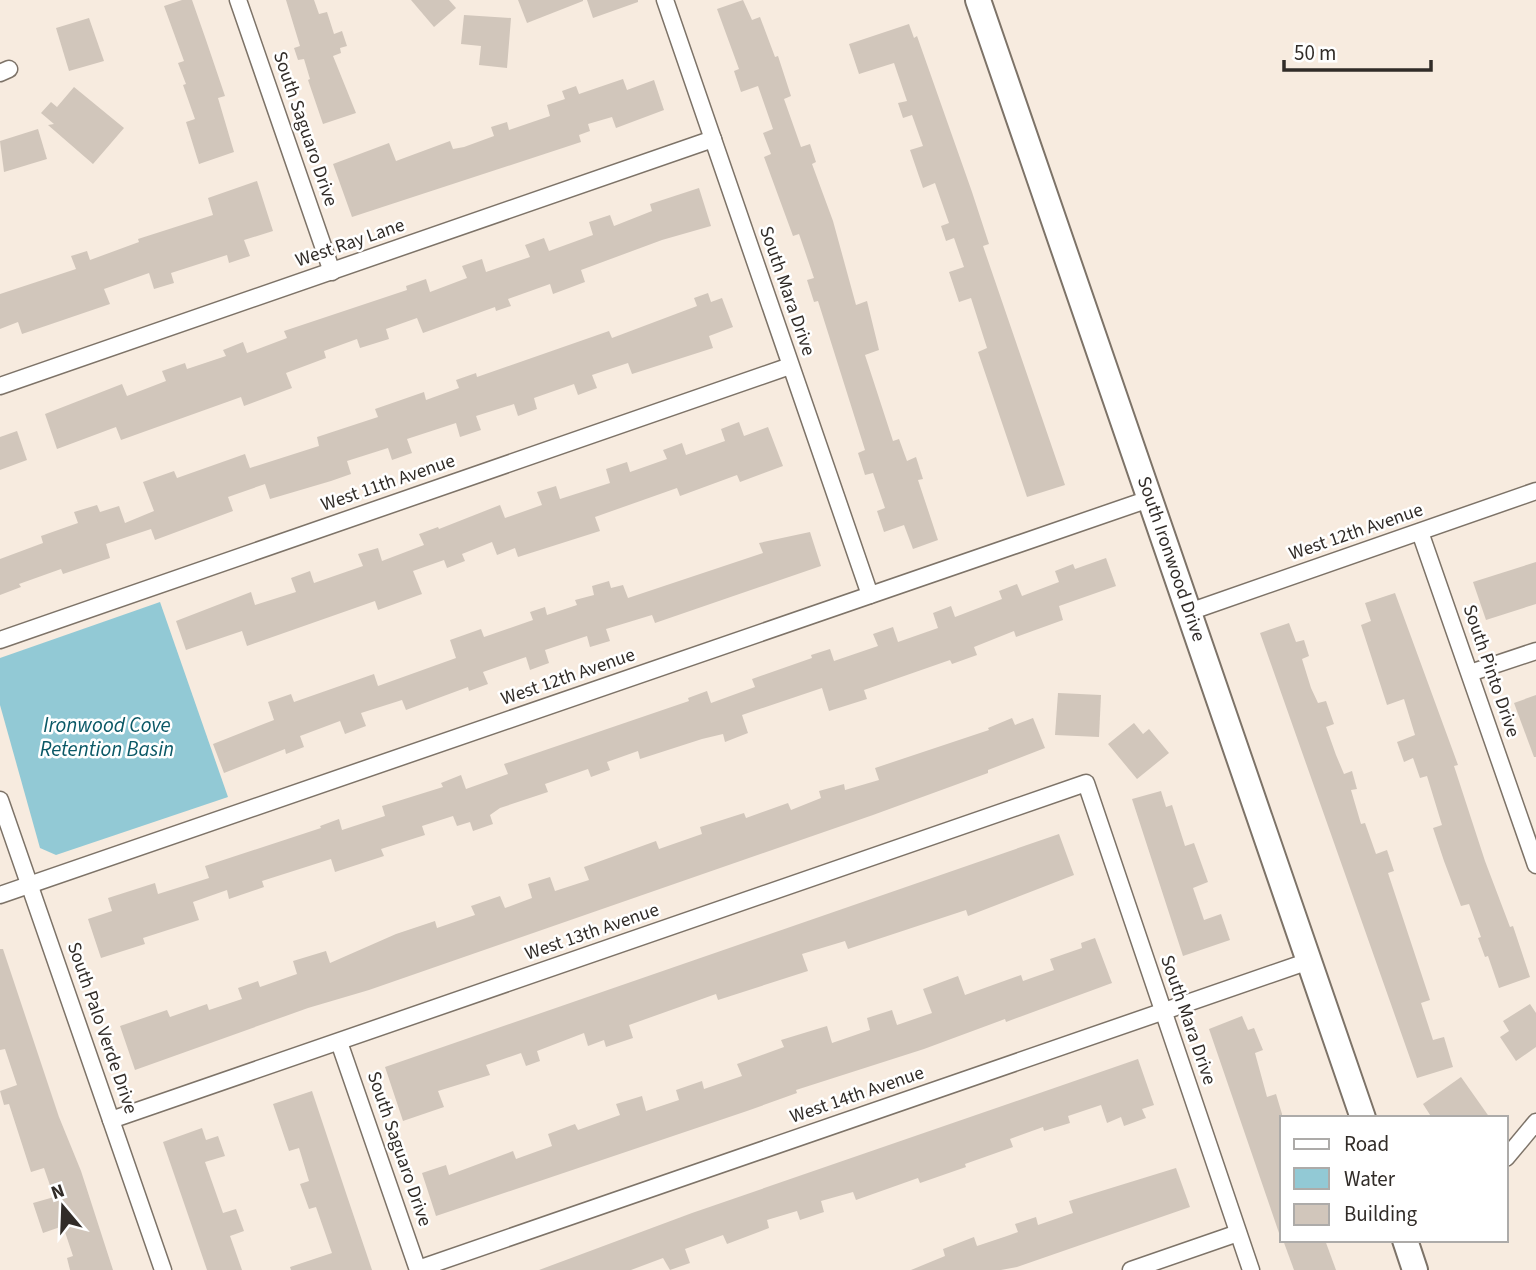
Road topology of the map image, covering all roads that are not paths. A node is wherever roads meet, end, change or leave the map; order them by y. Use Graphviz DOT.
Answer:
graph roads {
  1 [pos="238,0"];
  2 [pos="665,0"];
  3 [pos="978,0"];
  4 [pos="713,139"];
  5 [pos="332,272"];
  6 [pos="790,366"];
  7 [pos="0,386"];
  8 [pos="1536,491"];
  9 [pos="1149,499"];
  10 [pos="1420,532"];
  11 [pos="870,595"];
  12 [pos="1189,612"];
  13 [pos="0,640"];
  14 [pos="1536,650"];
  15 [pos="1470,673"];
  16 [pos="1086,783"];
  17 [pos="0,800"];
  18 [pos="1536,864"];
  19 [pos="30,885"];
  20 [pos="0,895"];
  21 [pos="1309,961"];
  22 [pos="1162,1011"];
  23 [pos="339,1042"];
  24 [pos="1362,1116"];
  25 [pos="111,1120"];
  26 [pos="1536,1122"];
  27 [pos="1508,1156"];
  28 [pos="1238,1233"];
  29 [pos="1406,1242"];
  30 [pos="418,1269"];
  31 [pos="163,1270"];
  32 [pos="1131,1270"];
  33 [pos="1251,1270"];
  34 [pos="1415,1270"];
  1 -- 5 [label="street, South Saguaro Drive"];
  2 -- 4 [label="street, South Mara Drive"];
  3 -- 9 [label="main road, South Ironwood Drive"];
  4 -- 5 [label="street, West Ray Lane"];
  4 -- 6 [label="street, South Mara Drive"];
  5 -- 7 [label="street, West Ray Lane"];
  6 -- 11 [label="street, South Mara Drive"];
  6 -- 13 [label="street, West 11th Avenue"];
  8 -- 10 [label="street, West 12th Avenue"];
  9 -- 11 [label="street, West 12th Avenue"];
  9 -- 12 [label="main road, South Ironwood Drive"];
  10 -- 12 [label="street, West 12th Avenue"];
  10 -- 15 [label="street, South Pinto Drive"];
  11 -- 19 [label="street, West 12th Avenue"];
  12 -- 21 [label="main road, South Ironwood Drive"];
  14 -- 15 [label="street"];
  15 -- 18 [label="street, South Pinto Drive"];
  16 -- 22 [label="street, South Mara Drive"];
  16 -- 23 [label="street, West 13th Avenue"];
  17 -- 19 [label="street, South Palo Verde Drive"];
  19 -- 20 [label="street, West 12th Avenue"];
  19 -- 25 [label="street, South Palo Verde Drive"];
  21 -- 22 [label="street, West 14th Avenue"];
  21 -- 24 [label="main road, South Ironwood Drive"];
  22 -- 28 [label="street, South Mara Drive"];
  22 -- 30 [label="street, West 14th Avenue"];
  23 -- 25 [label="street, West 13th Avenue"];
  23 -- 30 [label="street, South Saguaro Drive"];
  25 -- 31 [label="street, South Palo Verde Drive"];
  26 -- 27 [label="street"];
  28 -- 32 [label="street"];
  28 -- 33 [label="street, South Mara Drive"];
  29 -- 34 [label="main road"];
}
